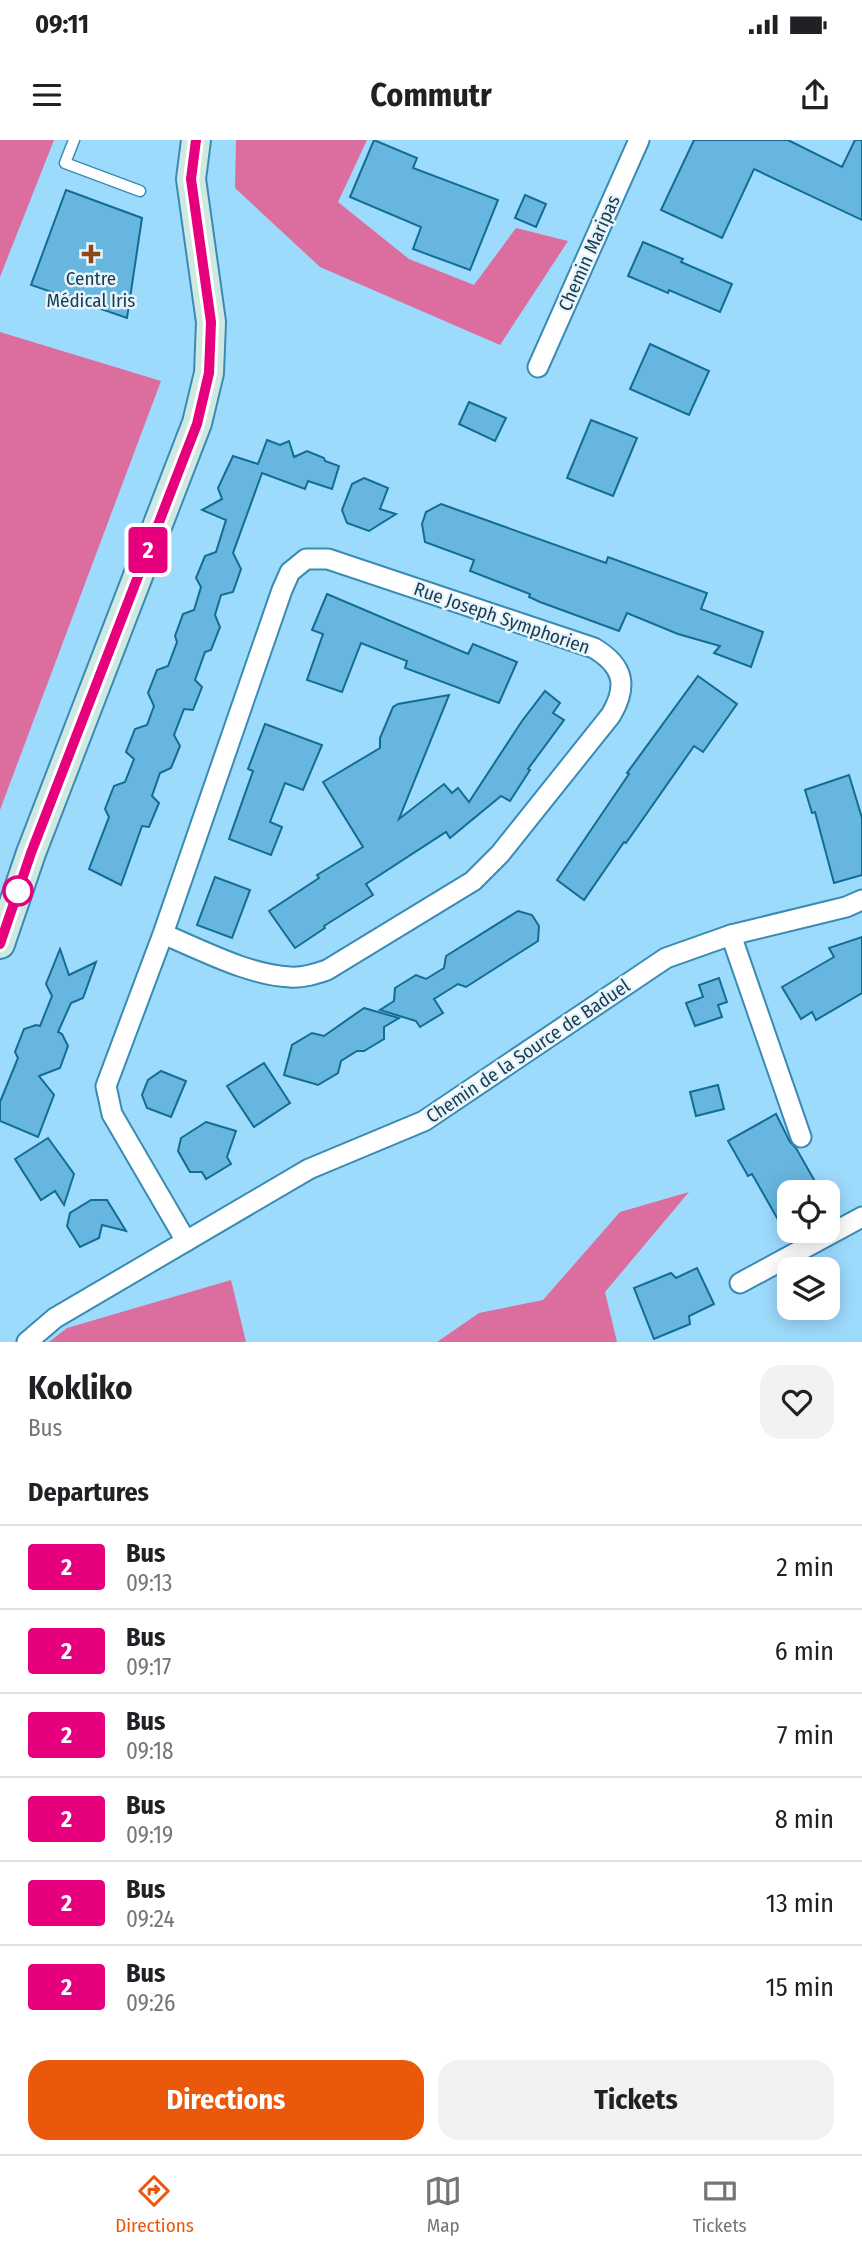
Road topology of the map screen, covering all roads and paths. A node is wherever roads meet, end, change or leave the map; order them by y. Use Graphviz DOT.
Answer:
graph roads {
  1 [pos="74,140"];
  2 [pos="196,140"];
  3 [pos="639,140"];
  4 [pos="140,191"];
  5 [pos="538,367"];
  6 [pos="862,900"];
  7 [pos="163,934"];
  8 [pos="731,935"];
  9 [pos="0,944"];
  10 [pos="801,1137"];
  11 [pos="862,1217"];
  12 [pos="186,1241"];
  13 [pos="740,1283"];
  14 [pos="27,1342"];
  1 -- 4 [label="lane"];
  2 -- 9 [label="street"];
  3 -- 5 [label="street, Chemin Maripas"];
  6 -- 8 [label="street, Chemin de la Source de Baduel"];
  7 -- 7 [label="street, Rue Joseph Symphorien"];
  7 -- 12 [label="street, Rue Joseph Symphorien"];
  8 -- 10 [label="street"];
  8 -- 12 [label="street, Chemin de la Source de Baduel"];
  11 -- 13 [label="street"];
  12 -- 14 [label="street, Chemin de la Source de Baduel"];
}
